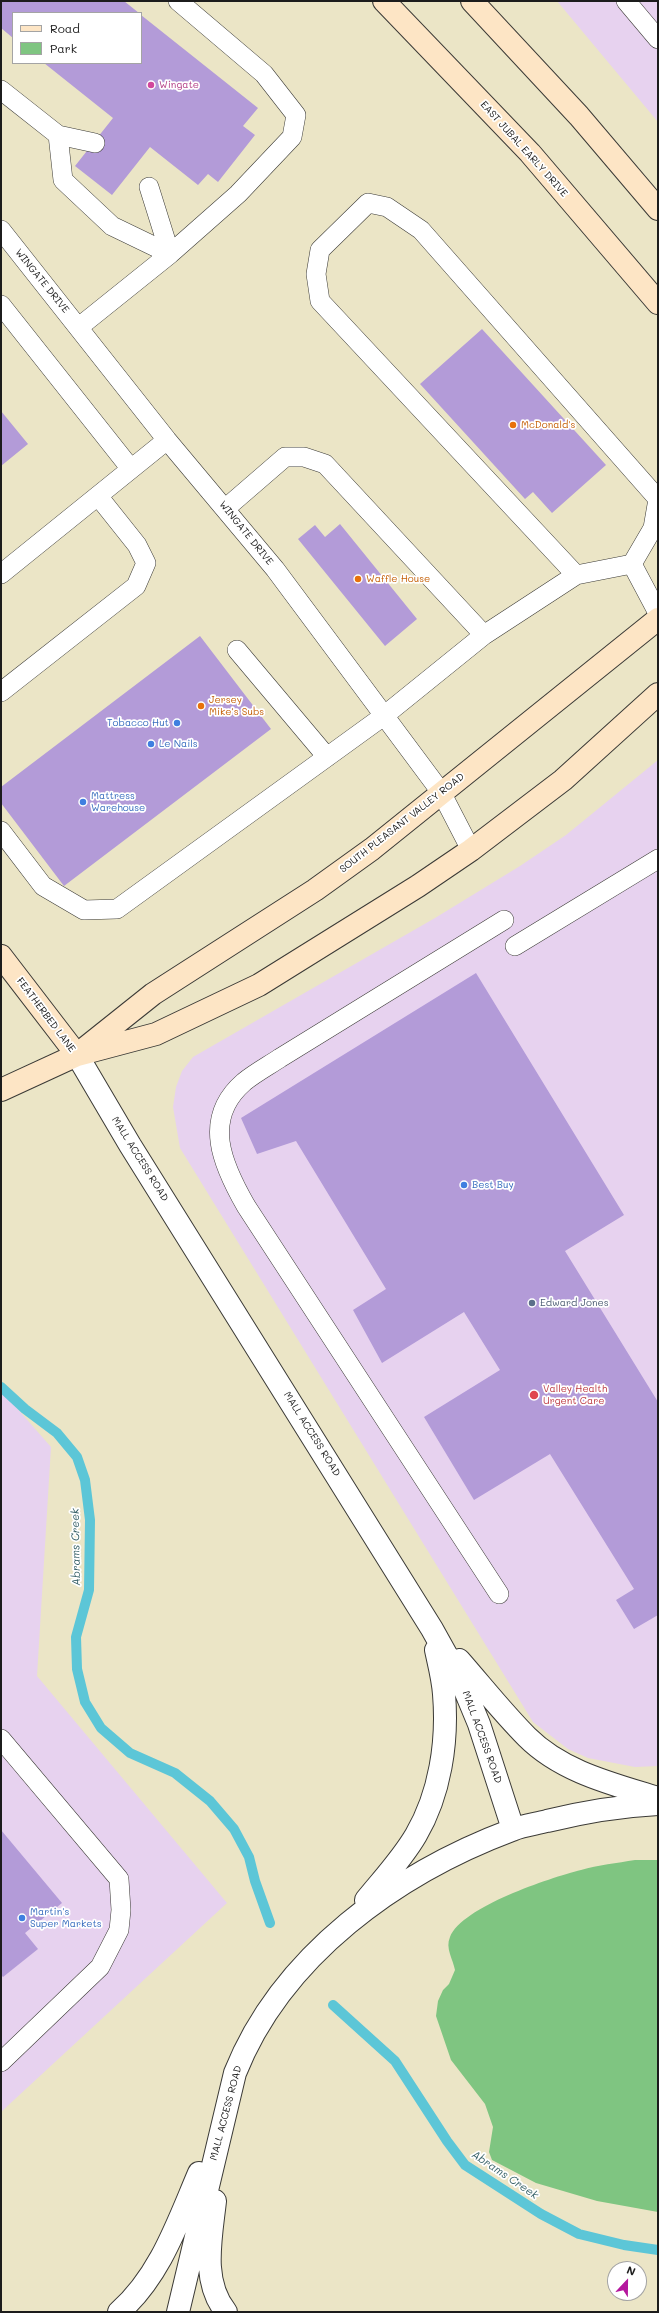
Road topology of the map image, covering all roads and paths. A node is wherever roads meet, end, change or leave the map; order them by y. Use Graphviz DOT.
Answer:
graph roads {
  1 [pos="178,1"];
  2 [pos="384,1"];
  3 [pos="472,1"];
  4 [pos="626,1"];
  5 [pos="658,39"];
  6 [pos="1,90"];
  7 [pos="58,135"];
  8 [pos="95,143"];
  9 [pos="149,187"];
  10 [pos="658,209"];
  11 [pos="3,236"];
  12 [pos="170,254"];
  13 [pos="658,303"];
  14 [pos="1,305"];
  15 [pos="79,327"];
  16 [pos="167,440"];
  17 [pos="132,469"];
  18 [pos="98,496"];
  19 [pos="226,508"];
  20 [pos="632,564"];
  21 [pos="1,574"];
  22 [pos="576,575"];
  23 [pos="658,613"];
  24 [pos="658,619"];
  25 [pos="484,635"];
  26 [pos="237,650"];
  27 [pos="1,692"];
  28 [pos="658,694"];
  29 [pos="385,715"];
  30 [pos="327,757"];
  31 [pos="441,792"];
  32 [pos="1,831"];
  33 [pos="471,850"];
  34 [pos="658,859"];
  35 [pos="504,920"];
  36 [pos="515,946"];
  37 [pos="1,956"];
  38 [pos="77,1055"];
  39 [pos="1,1090"];
  40 [pos="499,1594"];
  41 [pos="432,1629"];
  42 [pos="1,1739"];
  43 [pos="658,1798"];
  44 [pos="658,1804"];
  45 [pos="513,1829"];
  46 [pos="344,1927"];
  47 [pos="1,2062"];
  48 [pos="222,2123"];
  49 [pos="119,2312"];
  50 [pos="178,2312"];
  51 [pos="226,2312"];
  1 -- 12 [label="lane"];
  2 -- 13 [label="main road, EAST JUBAL EARLY DRIVE"];
  3 -- 10 [label="main road"];
  4 -- 5 [label="lane"];
  6 -- 7 [label="lane"];
  7 -- 8 [label="lane"];
  7 -- 12 [label="lane"];
  9 -- 12 [label="lane"];
  11 -- 15 [label="lane, WINGATE DRIVE"];
  12 -- 15 [label="lane"];
  14 -- 17 [label="lane"];
  15 -- 16 [label="lane, WINGATE DRIVE"];
  16 -- 17 [label="lane"];
  16 -- 19 [label="lane, WINGATE DRIVE"];
  17 -- 18 [label="lane"];
  18 -- 21 [label="lane"];
  18 -- 27 [label="lane"];
  19 -- 25 [label="lane"];
  19 -- 29 [label="lane, WINGATE DRIVE"];
  20 -- 22 [label="lane"];
  20 -- 22 [label="lane"];
  20 -- 23 [label="lane"];
  22 -- 25 [label="lane"];
  24 -- 31 [label="main road, SOUTH PLEASANT VALLEY ROAD"];
  25 -- 29 [label="lane"];
  26 -- 30 [label="lane"];
  28 -- 33 [label="main road, SOUTH PLEASANT VALLEY ROAD"];
  29 -- 30 [label="lane"];
  29 -- 31 [label="lane, WINGATE DRIVE"];
  30 -- 32 [label="lane"];
  31 -- 33 [label="lane, WINGATE DRIVE"];
  31 -- 38 [label="main road, SOUTH PLEASANT VALLEY ROAD"];
  33 -- 38 [label="main road, SOUTH PLEASANT VALLEY ROAD"];
  34 -- 36 [label="lane"];
  35 -- 40 [label="lane"];
  37 -- 38 [label="main road, FEATHERBED LANE"];
  38 -- 39 [label="main road, SOUTH PLEASANT VALLEY ROAD"];
  38 -- 41 [label="street, MALL ACCESS ROAD"];
  41 -- 43 [label="street"];
  41 -- 45 [label="street, MALL ACCESS ROAD"];
  41 -- 46 [label="street"];
  42 -- 47 [label="lane"];
  44 -- 45 [label="street, MALL ACCESS ROAD"];
  45 -- 46 [label="street, MALL ACCESS ROAD"];
  46 -- 48 [label="street, MALL ACCESS ROAD"];
  48 -- 49 [label="street"];
  48 -- 50 [label="street, MALL ACCESS ROAD"];
  48 -- 51 [label="street"];
}
